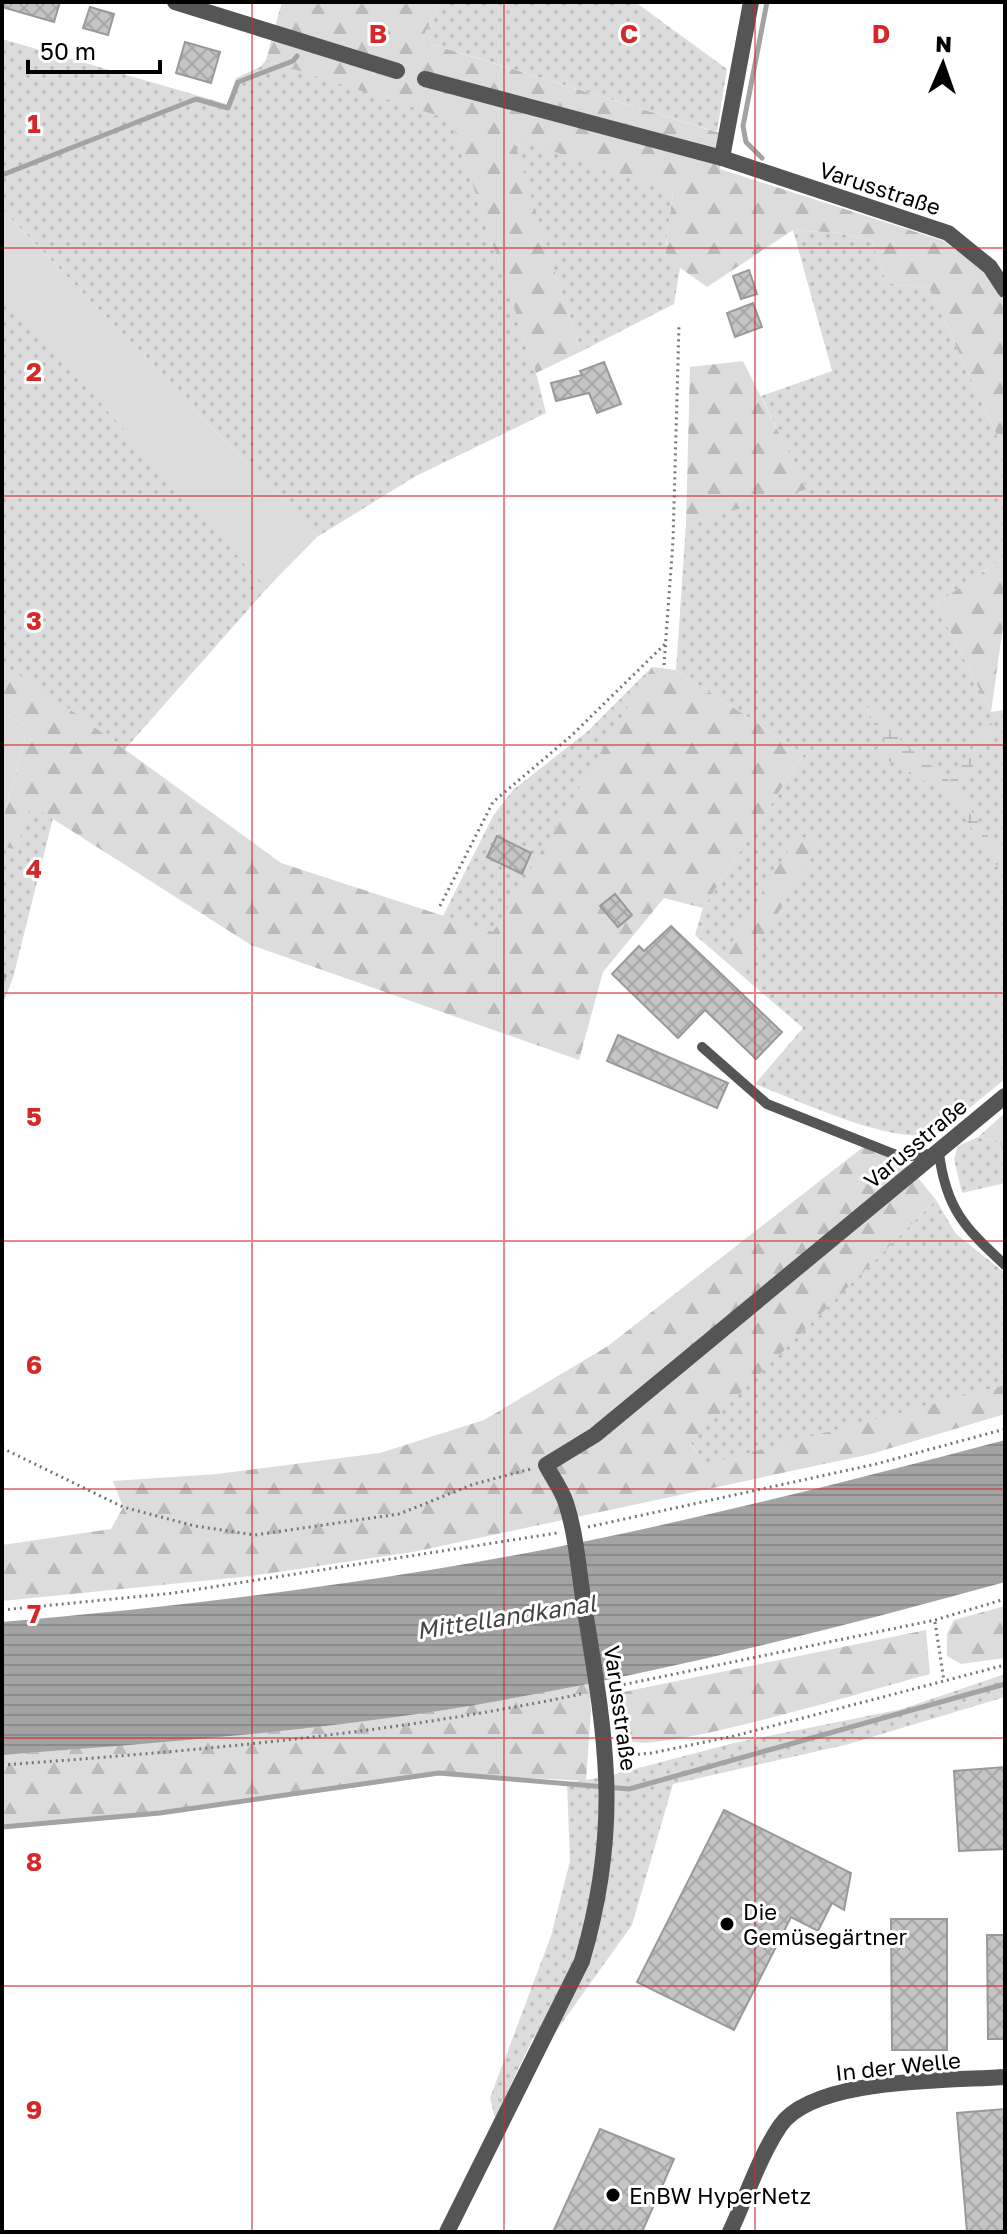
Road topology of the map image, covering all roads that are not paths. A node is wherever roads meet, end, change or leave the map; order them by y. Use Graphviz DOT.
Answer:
graph roads {
  1 [pos="751,2"];
  2 [pos="182,3"];
  3 [pos="397,71"];
  4 [pos="425,79"];
  5 [pos="722,158"];
  6 [pos="1005,290"];
  7 [pos="702,1047"];
  8 [pos="1005,1096"];
  9 [pos="939,1153"];
  10 [pos="1005,1265"];
  11 [pos="1005,2077"];
  12 [pos="447,2232"];
  13 [pos="730,2232"];
  1 -- 5 [label="street"];
  2 -- 3 [label="street"];
  4 -- 5 [label="street, Varusstraße"];
  5 -- 6 [label="street, Varusstraße"];
  7 -- 9 [label="lane"];
  8 -- 9 [label="street, Varusstraße"];
  9 -- 10 [label="lane"];
  9 -- 12 [label="street, Varusstraße"];
  11 -- 13 [label="street, In der Welle"];
}
